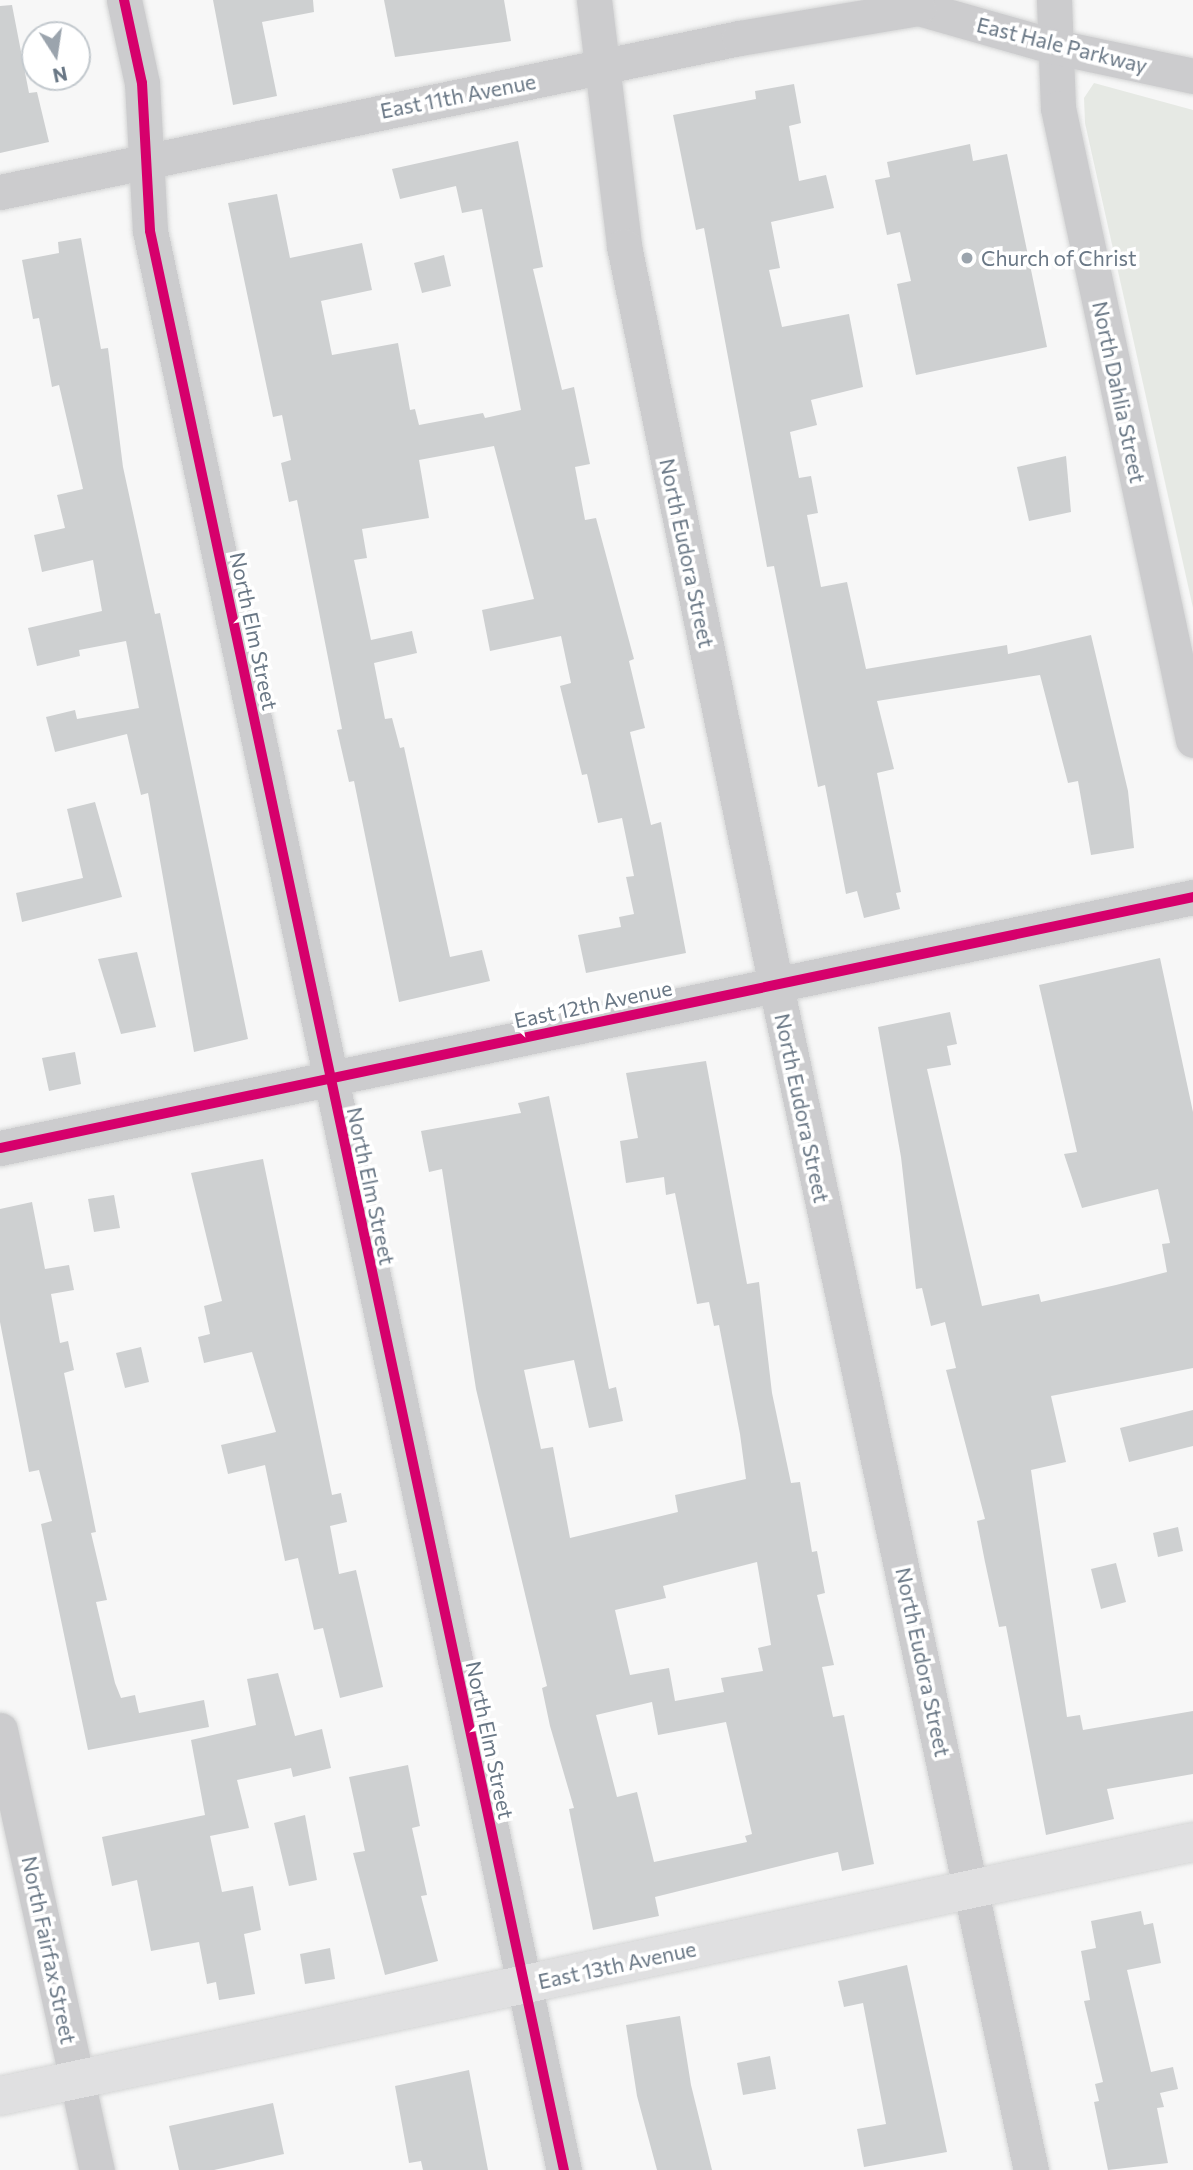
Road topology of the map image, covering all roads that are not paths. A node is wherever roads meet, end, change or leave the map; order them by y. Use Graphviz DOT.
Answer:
graph roads {
  1 [pos="124,0"];
  2 [pos="594,0"];
  3 [pos="1054,0"];
  4 [pos="904,4"];
  5 [pos="1052,46"];
  6 [pos="601,67"];
  7 [pos="1193,76"];
  8 [pos="146,161"];
  9 [pos="0,192"];
  10 [pos="1193,740"];
  11 [pos="1193,897"];
  12 [pos="776,986"];
  13 [pos="328,1079"];
  14 [pos="0,1148"];
  15 [pos="0,1730"];
  16 [pos="1193,1842"];
  17 [pos="972,1891"];
  18 [pos="523,1985"];
  19 [pos="77,2080"];
  20 [pos="0,2096"];
  21 [pos="97,2170"];
  22 [pos="564,2170"];
  23 [pos="1031,2170"];
  1 -- 8 [label="street, North Elm Street"];
  2 -- 6 [label="street, North Eudora Street"];
  3 -- 5 [label="street, North Dahlia Street"];
  4 -- 5 [label="street, East Hale Parkway"];
  4 -- 6 [label="street, East 11th Avenue"];
  5 -- 7 [label="street, East Hale Parkway"];
  5 -- 10 [label="street, North Dahlia Street"];
  6 -- 8 [label="street, East 11th Avenue"];
  6 -- 12 [label="street, North Eudora Street"];
  8 -- 9 [label="street, East 11th Avenue"];
  8 -- 13 [label="street, North Elm Street"];
  11 -- 12 [label="street, East 12th Avenue"];
  12 -- 13 [label="street, East 12th Avenue"];
  12 -- 17 [label="street, North Eudora Street"];
  13 -- 14 [label="street, East 12th Avenue"];
  13 -- 18 [label="street, North Elm Street"];
  15 -- 19 [label="street, North Fairfax Street"];
  16 -- 17 [label="main road, East 13th Avenue"];
  17 -- 18 [label="main road, East 13th Avenue"];
  17 -- 23 [label="street, North Eudora Street"];
  18 -- 19 [label="main road, East 13th Avenue"];
  18 -- 22 [label="street, North Elm Street"];
  19 -- 20 [label="main road, East 13th Avenue"];
  19 -- 21 [label="street, North Fairfax Street"];
}
